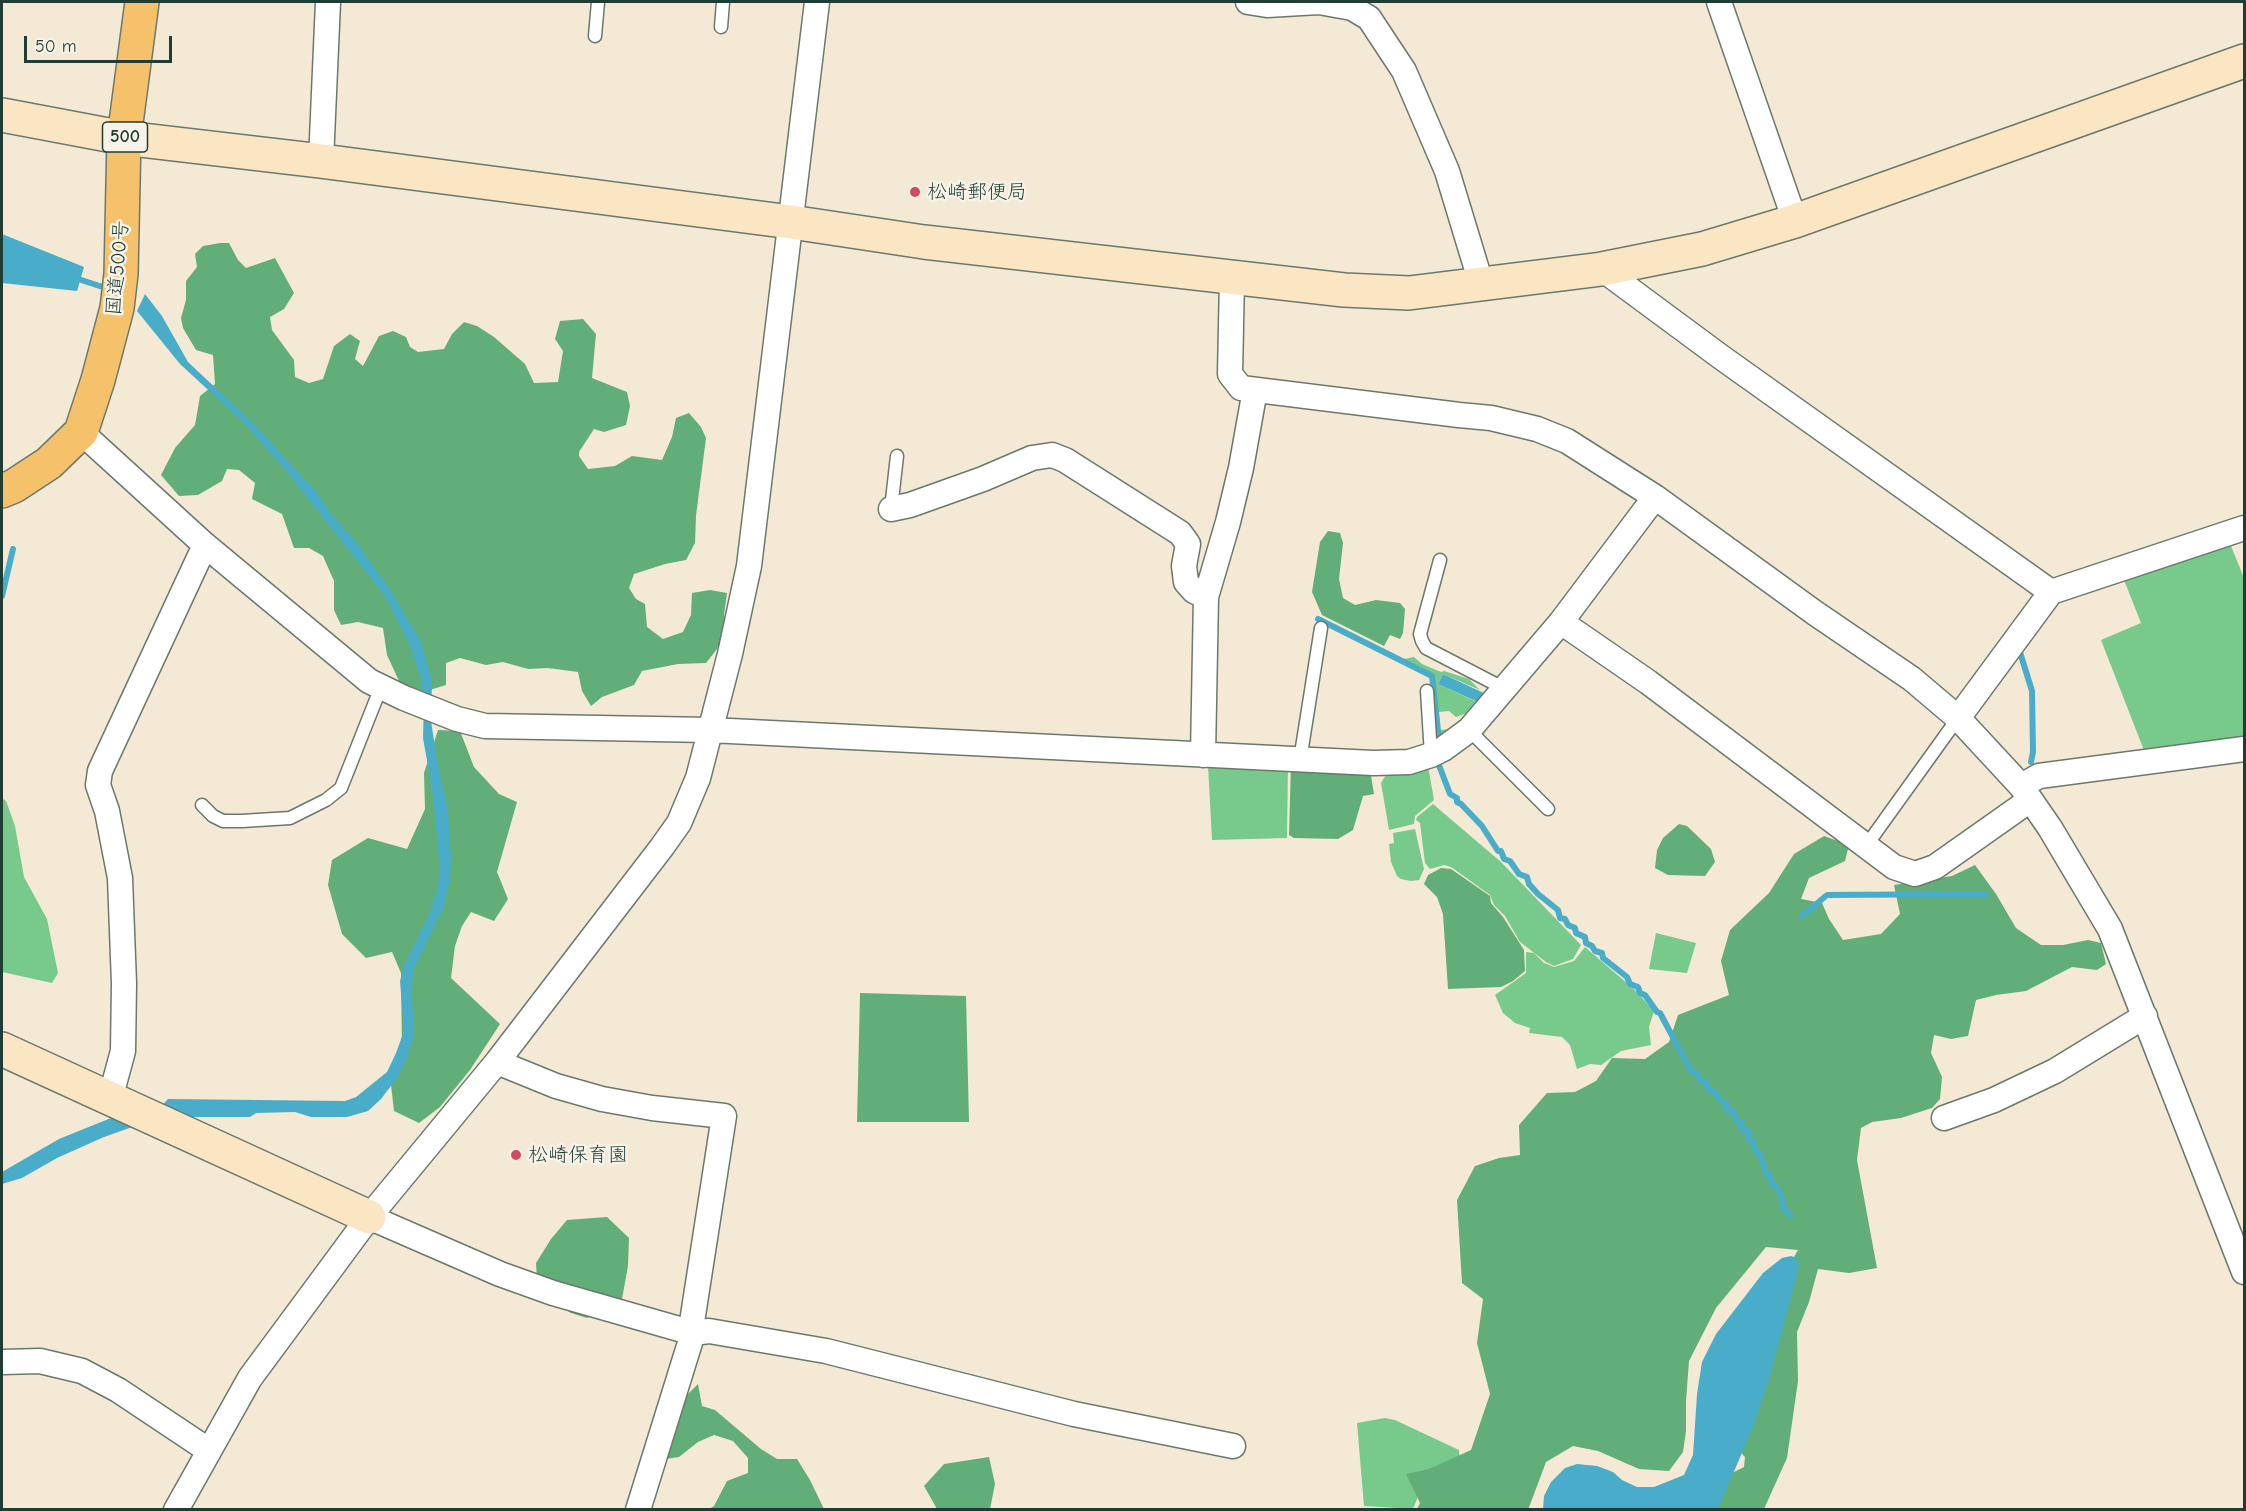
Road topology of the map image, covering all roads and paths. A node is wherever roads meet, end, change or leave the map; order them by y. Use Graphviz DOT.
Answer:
graph roads {
  1 [pos="142,2"];
  2 [pos="328,2"];
  3 [pos="598,2"];
  4 [pos="723,2"];
  5 [pos="817,2"];
  6 [pos="1248,2"];
  7 [pos="1719,2"];
  8 [pos="721,27"];
  9 [pos="595,36"];
  10 [pos="2244,61"];
  11 [pos="2,115"];
  12 [pos="124,138"];
  13 [pos="321,161"];
  14 [pos="1795,221"];
  15 [pos="791,222"];
  16 [pos="1602,269"];
  17 [pos="1232,278"];
  18 [pos="1481,283"];
  19 [pos="1256,390"];
  20 [pos="81,432"];
  21 [pos="897,456"];
  22 [pos="2,491"];
  23 [pos="1654,497"];
  24 [pos="891,509"];
  25 [pos="2244,528"];
  26 [pos="205,545"];
  27 [pos="1440,560"];
  28 [pos="2051,592"];
  29 [pos="1206,597"];
  30 [pos="1561,622"];
  31 [pos="1321,628"];
  32 [pos="381,687"];
  33 [pos="1505,689"];
  34 [pos="1427,690"];
  35 [pos="1958,718"];
  36 [pos="710,730"];
  37 [pos="1468,730"];
  38 [pos="2244,749"];
  39 [pos="1203,755"];
  40 [pos="1431,755"];
  41 [pos="1300,760"];
  42 [pos="2025,793"];
  43 [pos="202,805"];
  44 [pos="1548,809"];
  45 [pos="1866,846"];
  46 [pos="2145,1016"];
  47 [pos="2,1049"];
  48 [pos="497,1062"];
  49 [pos="110,1099"];
  50 [pos="1944,1118"];
  51 [pos="369,1217"];
  52 [pos="2244,1272"];
  53 [pos="693,1333"];
  54 [pos="2,1362"];
  55 [pos="1233,1446"];
  56 [pos="208,1450"];
  57 [pos="177,1509"];
  58 [pos="638,1509"];
  1 -- 12 [label="highway, 国道500号 / 500"];
  2 -- 13 [label="street"];
  3 -- 9 [label="lane"];
  4 -- 8 [label="lane"];
  5 -- 15 [label="street"];
  6 -- 18 [label="street"];
  7 -- 14 [label="street"];
  10 -- 14 [label="street"];
  11 -- 12 [label="street"];
  12 -- 13 [label="street"];
  12 -- 20 [label="highway, 国道500号 / 500"];
  13 -- 15 [label="street"];
  14 -- 16 [label="street"];
  15 -- 17 [label="street"];
  15 -- 36 [label="street"];
  16 -- 18 [label="street"];
  16 -- 28 [label="street"];
  17 -- 18 [label="street"];
  17 -- 19 [label="street"];
  19 -- 23 [label="street"];
  19 -- 29 [label="street"];
  20 -- 22 [label="highway, 国道500号 / 500"];
  20 -- 26 [label="street"];
  21 -- 24 [label="lane"];
  23 -- 30 [label="street"];
  23 -- 35 [label="street"];
  24 -- 29 [label="street"];
  25 -- 28 [label="street"];
  26 -- 32 [label="street"];
  26 -- 49 [label="street"];
  27 -- 33 [label="lane"];
  28 -- 35 [label="street"];
  29 -- 39 [label="street"];
  30 -- 33 [label="street"];
  30 -- 45 [label="street"];
  31 -- 41 [label="lane"];
  32 -- 36 [label="street"];
  32 -- 43 [label="lane"];
  33 -- 37 [label="street"];
  34 -- 40 [label="lane"];
  35 -- 42 [label="street"];
  35 -- 45 [label="lane"];
  36 -- 39 [label="street"];
  36 -- 48 [label="street"];
  37 -- 40 [label="street"];
  37 -- 44 [label="lane"];
  38 -- 42 [label="street"];
  39 -- 41 [label="street"];
  40 -- 41 [label="street"];
  42 -- 45 [label="street"];
  42 -- 46 [label="street"];
  46 -- 50 [label="street"];
  46 -- 52 [label="street"];
  47 -- 49 [label="street"];
  48 -- 51 [label="street"];
  48 -- 53 [label="street"];
  49 -- 51 [label="street"];
  51 -- 53 [label="street"];
  51 -- 56 [label="street"];
  53 -- 55 [label="street"];
  53 -- 58 [label="street"];
  54 -- 56 [label="street"];
  56 -- 57 [label="street"];
}
